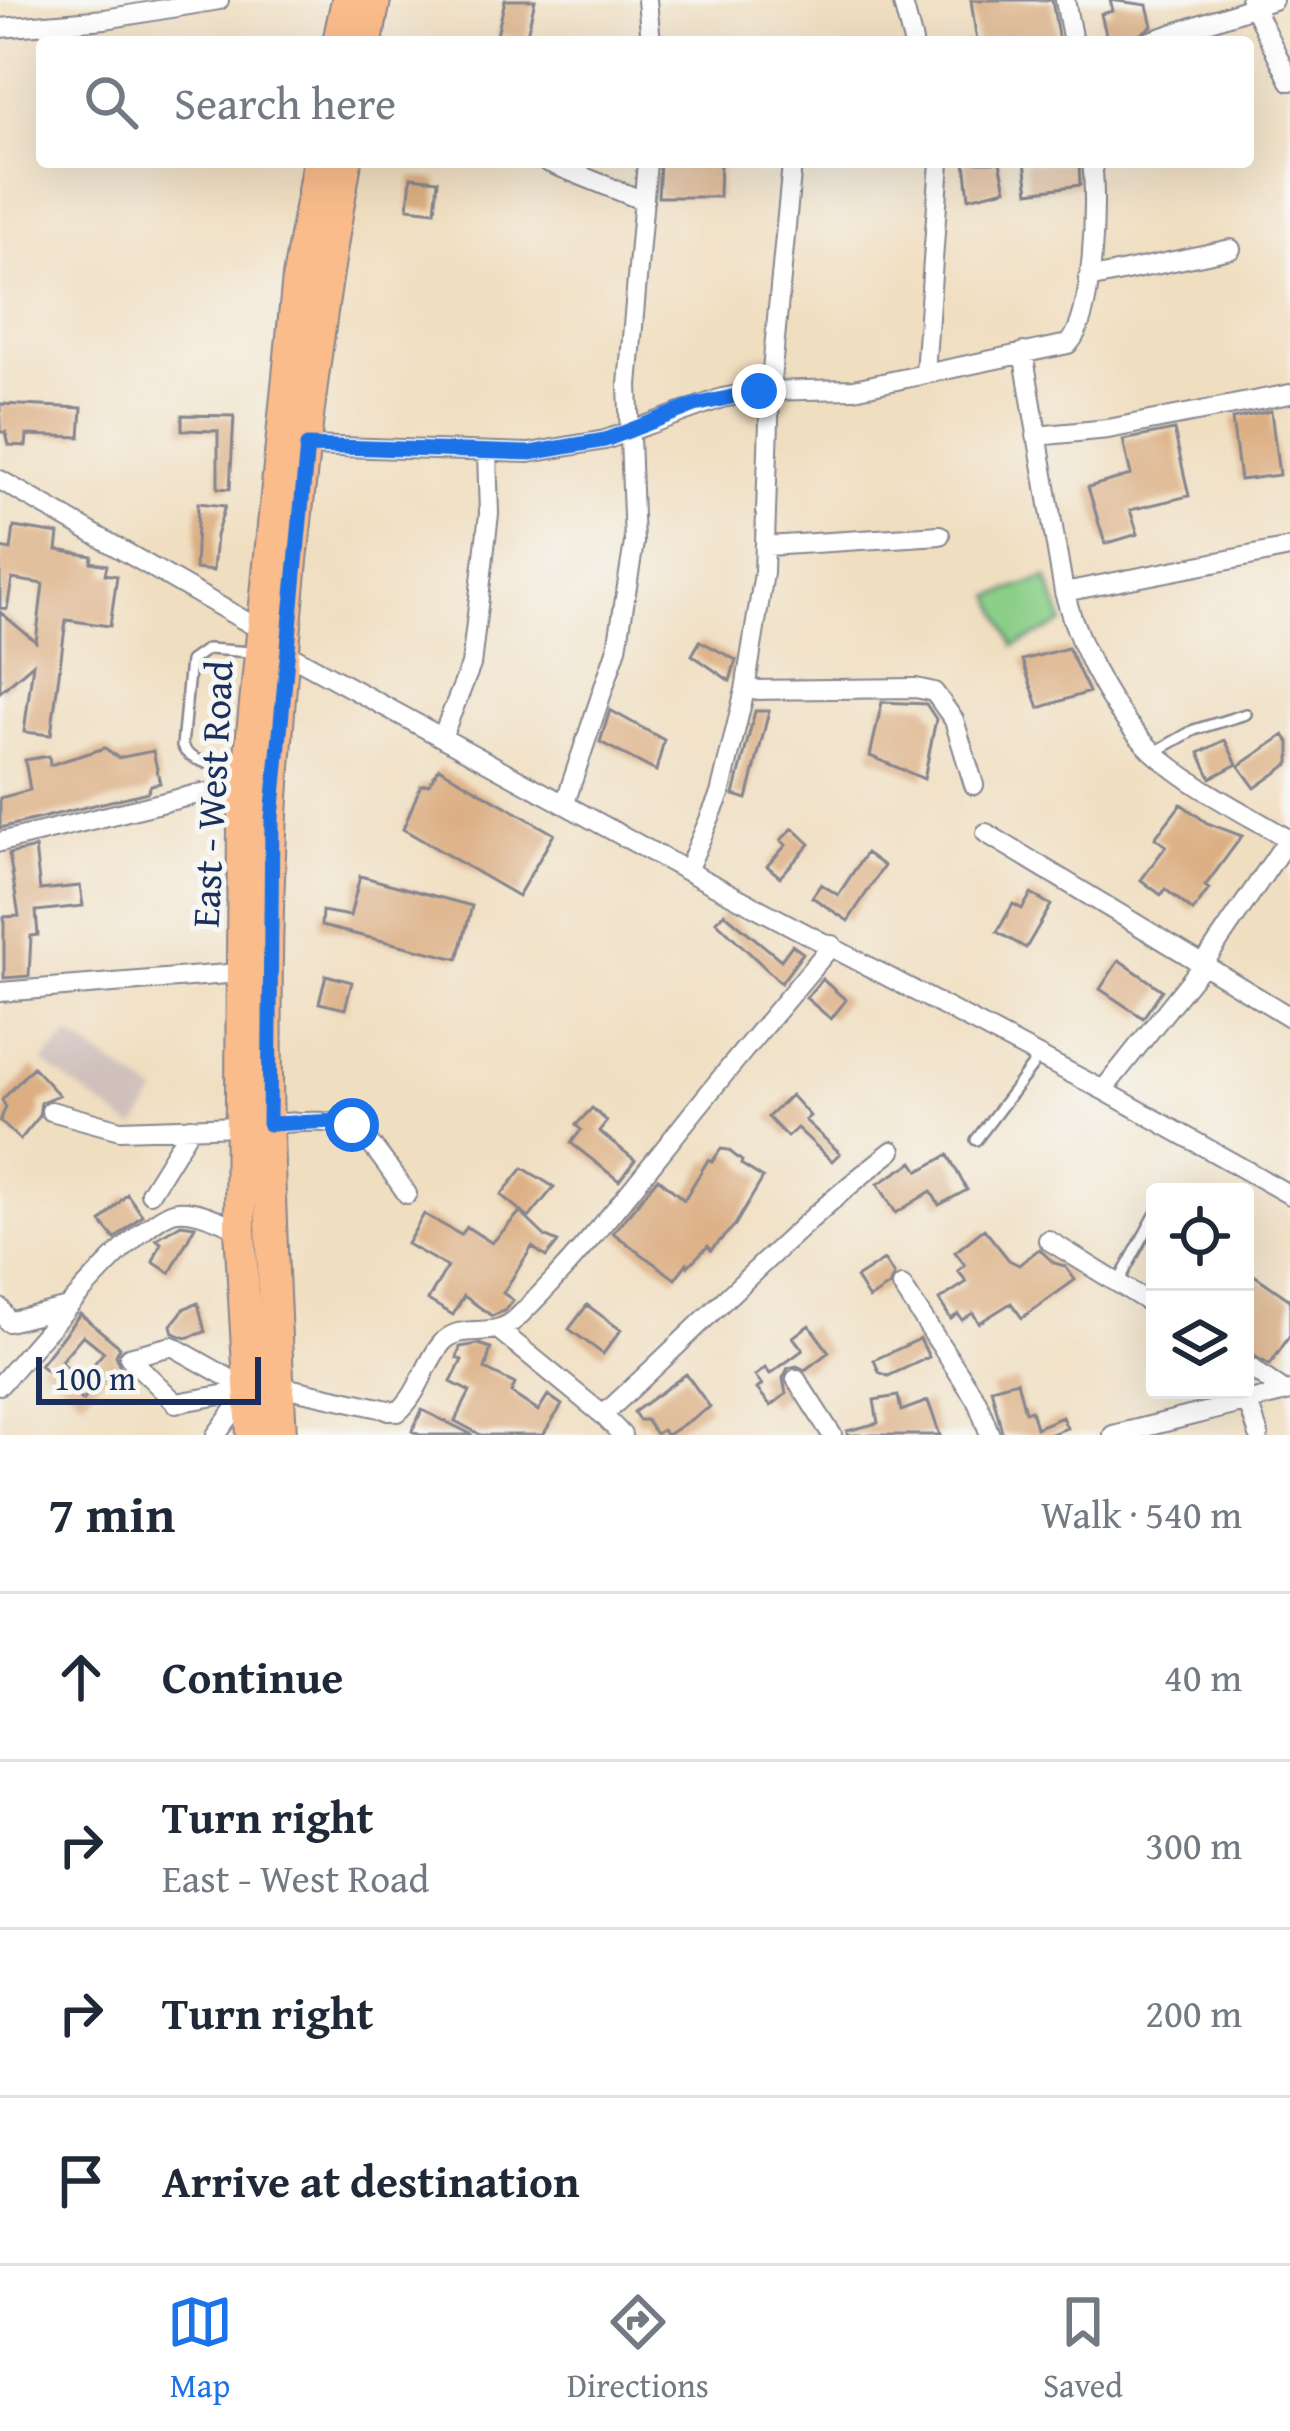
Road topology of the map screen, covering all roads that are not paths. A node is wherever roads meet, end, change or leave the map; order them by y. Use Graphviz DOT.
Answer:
graph roads {
  1 [pos="219,0"];
  2 [pos="347,0"];
  3 [pos="375,0"];
  4 [pos="647,0"];
  5 [pos="902,0"];
  6 [pos="1065,0"];
  7 [pos="1273,0"];
  8 [pos="1252,4"];
  9 [pos="153,5"];
  10 [pos="0,28"];
  11 [pos="339,36"];
  12 [pos="368,36"];
  13 [pos="651,36"];
  14 [pos="911,36"];
  15 [pos="1072,36"];
  16 [pos="1164,36"];
  17 [pos="1290,81"];
  18 [pos="317,168"];
  19 [pos="345,168"];
  20 [pos="562,168"];
  21 [pos="646,168"];
  22 [pos="940,168"];
  23 [pos="1093,168"];
  24 [pos="791,174"];
  25 [pos="644,201"];
  26 [pos="1232,249"];
  27 [pos="1088,279"];
  28 [pos="1023,352"];
  29 [pos="926,373"];
  30 [pos="770,391"];
  31 [pos="1290,394"];
  32 [pos="629,431"];
  33 [pos="1036,436"];
  34 [pos="307,446"];
  35 [pos="487,453"];
  36 [pos="0,480"];
  37 [pos="940,535"];
  38 [pos="767,546"];
  39 [pos="1290,548"];
  40 [pos="1064,592"];
  41 [pos="268,645"];
  42 [pos="745,691"];
  43 [pos="1246,714"];
  44 [pos="442,736"];
  45 [pos="1156,752"];
  46 [pos="248,781"];
  47 [pos="974,784"];
  48 [pos="565,803"];
  49 [pos="986,833"];
  50 [pos="1289,839"];
  51 [pos="0,842"];
  52 [pos="688,871"];
  53 [pos="832,945"];
  54 [pos="1202,966"];
  55 [pos="240,973"];
  56 [pos="0,992"];
  57 [pos="1290,1016"];
  58 [pos="1039,1057"];
  59 [pos="1103,1090"];
  60 [pos="52,1111"];
  61 [pos="254,1125"];
  62 [pos="191,1127"];
  63 [pos="976,1140"];
  64 [pos="892,1150"];
  65 [pos="151,1193"];
  66 [pos="407,1194"];
  67 [pos="1290,1195"];
  68 [pos="240,1229"];
  69 [pos="1146,1232"];
  70 [pos="1048,1240"];
  71 [pos="1118,1283"];
  72 [pos="902,1286"];
  73 [pos="1146,1300"];
  74 [pos="0,1308"];
  75 [pos="64,1308"];
  76 [pos="500,1330"];
  77 [pos="1254,1370"];
  78 [pos="796,1379"];
  79 [pos="0,1385"];
  80 [pos="264,1388"];
  81 [pos="1288,1391"];
  82 [pos="1247,1400"];
  83 [pos="603,1415"];
  84 [pos="216,1435"];
  85 [pos="252,1435"];
  86 [pos="281,1435"];
  87 [pos="622,1435"];
  88 [pos="832,1435"];
  89 [pos="991,1435"];
  90 [pos="1113,1435"];
  91 [pos="1259,1435"];
  1 -- 9 [label="street"];
  2 -- 11 [label="main road"];
  3 -- 12 [label="main road"];
  4 -- 13 [label="street"];
  5 -- 14 [label="street"];
  6 -- 15 [label="street"];
  7 -- 8 [label="street"];
  8 -- 16 [label="street"];
  8 -- 17 [label="street"];
  9 -- 10 [label="street"];
  18 -- 41 [label="main road, East - West Road"];
  19 -- 34 [label="main road, East - West Road"];
  20 -- 25 [label="street"];
  21 -- 25 [label="street"];
  22 -- 29 [label="street"];
  23 -- 27 [label="street"];
  24 -- 30 [label="street"];
  25 -- 32 [label="street"];
  26 -- 27 [label="street"];
  27 -- 28 [label="street"];
  28 -- 29 [label="street"];
  28 -- 33 [label="street"];
  29 -- 30 [label="street"];
  30 -- 32 [label="street"];
  30 -- 38 [label="street"];
  31 -- 33 [label="street"];
  32 -- 35 [label="street"];
  32 -- 48 [label="street"];
  33 -- 40 [label="street"];
  34 -- 35 [label="street"];
  34 -- 41 [label="main road, East - West Road"];
  35 -- 44 [label="street"];
  36 -- 41 [label="street"];
  37 -- 38 [label="street"];
  38 -- 42 [label="street"];
  39 -- 40 [label="street"];
  40 -- 45 [label="street"];
  41 -- 44 [label="street"];
  41 -- 46 [label="main road, East - West Road"];
  41 -- 46 [label="lane"];
  41 -- 61 [label="main road, East - West Road"];
  42 -- 47 [label="street"];
  42 -- 52 [label="street"];
  43 -- 45 [label="lane"];
  44 -- 48 [label="street"];
  45 -- 50 [label="street"];
  46 -- 51 [label="street"];
  46 -- 55 [label="main road, East - West Road"];
  48 -- 52 [label="street"];
  49 -- 54 [label="street"];
  50 -- 54 [label="street"];
  52 -- 53 [label="street"];
  53 -- 58 [label="street"];
  53 -- 76 [label="street"];
  54 -- 57 [label="street"];
  54 -- 59 [label="street"];
  55 -- 56 [label="street"];
  55 -- 61 [label="main road, East - West Road"];
  58 -- 59 [label="street"];
  58 -- 63 [label="lane"];
  59 -- 67 [label="street"];
  60 -- 62 [label="street"];
  61 -- 62 [label="street"];
  61 -- 66 [label="street"];
  61 -- 68 [label="main road, East - West Road"];
  61 -- 80 [label="main road, East - West Road"];
  62 -- 65 [label="street"];
  64 -- 83 [label="street"];
  68 -- 75 [label="street"];
  68 -- 80 [label="main road, East - West Road"];
  69 -- 71 [label="lane"];
  70 -- 71 [label="street"];
  71 -- 73 [label="street"];
  72 -- 89 [label="street"];
  74 -- 75 [label="street"];
  75 -- 79 [label="street"];
  76 -- 80 [label="street"];
  76 -- 83 [label="street"];
  77 -- 81 [label="street"];
  78 -- 88 [label="street"];
  80 -- 80 [label="street"];
  80 -- 84 [label="street"];
  80 -- 85 [label="main road, East - West Road"];
  80 -- 86 [label="main road, East - West Road"];
  81 -- 82 [label="street"];
  82 -- 90 [label="street"];
  82 -- 91 [label="street"];
  83 -- 87 [label="street"];
}
